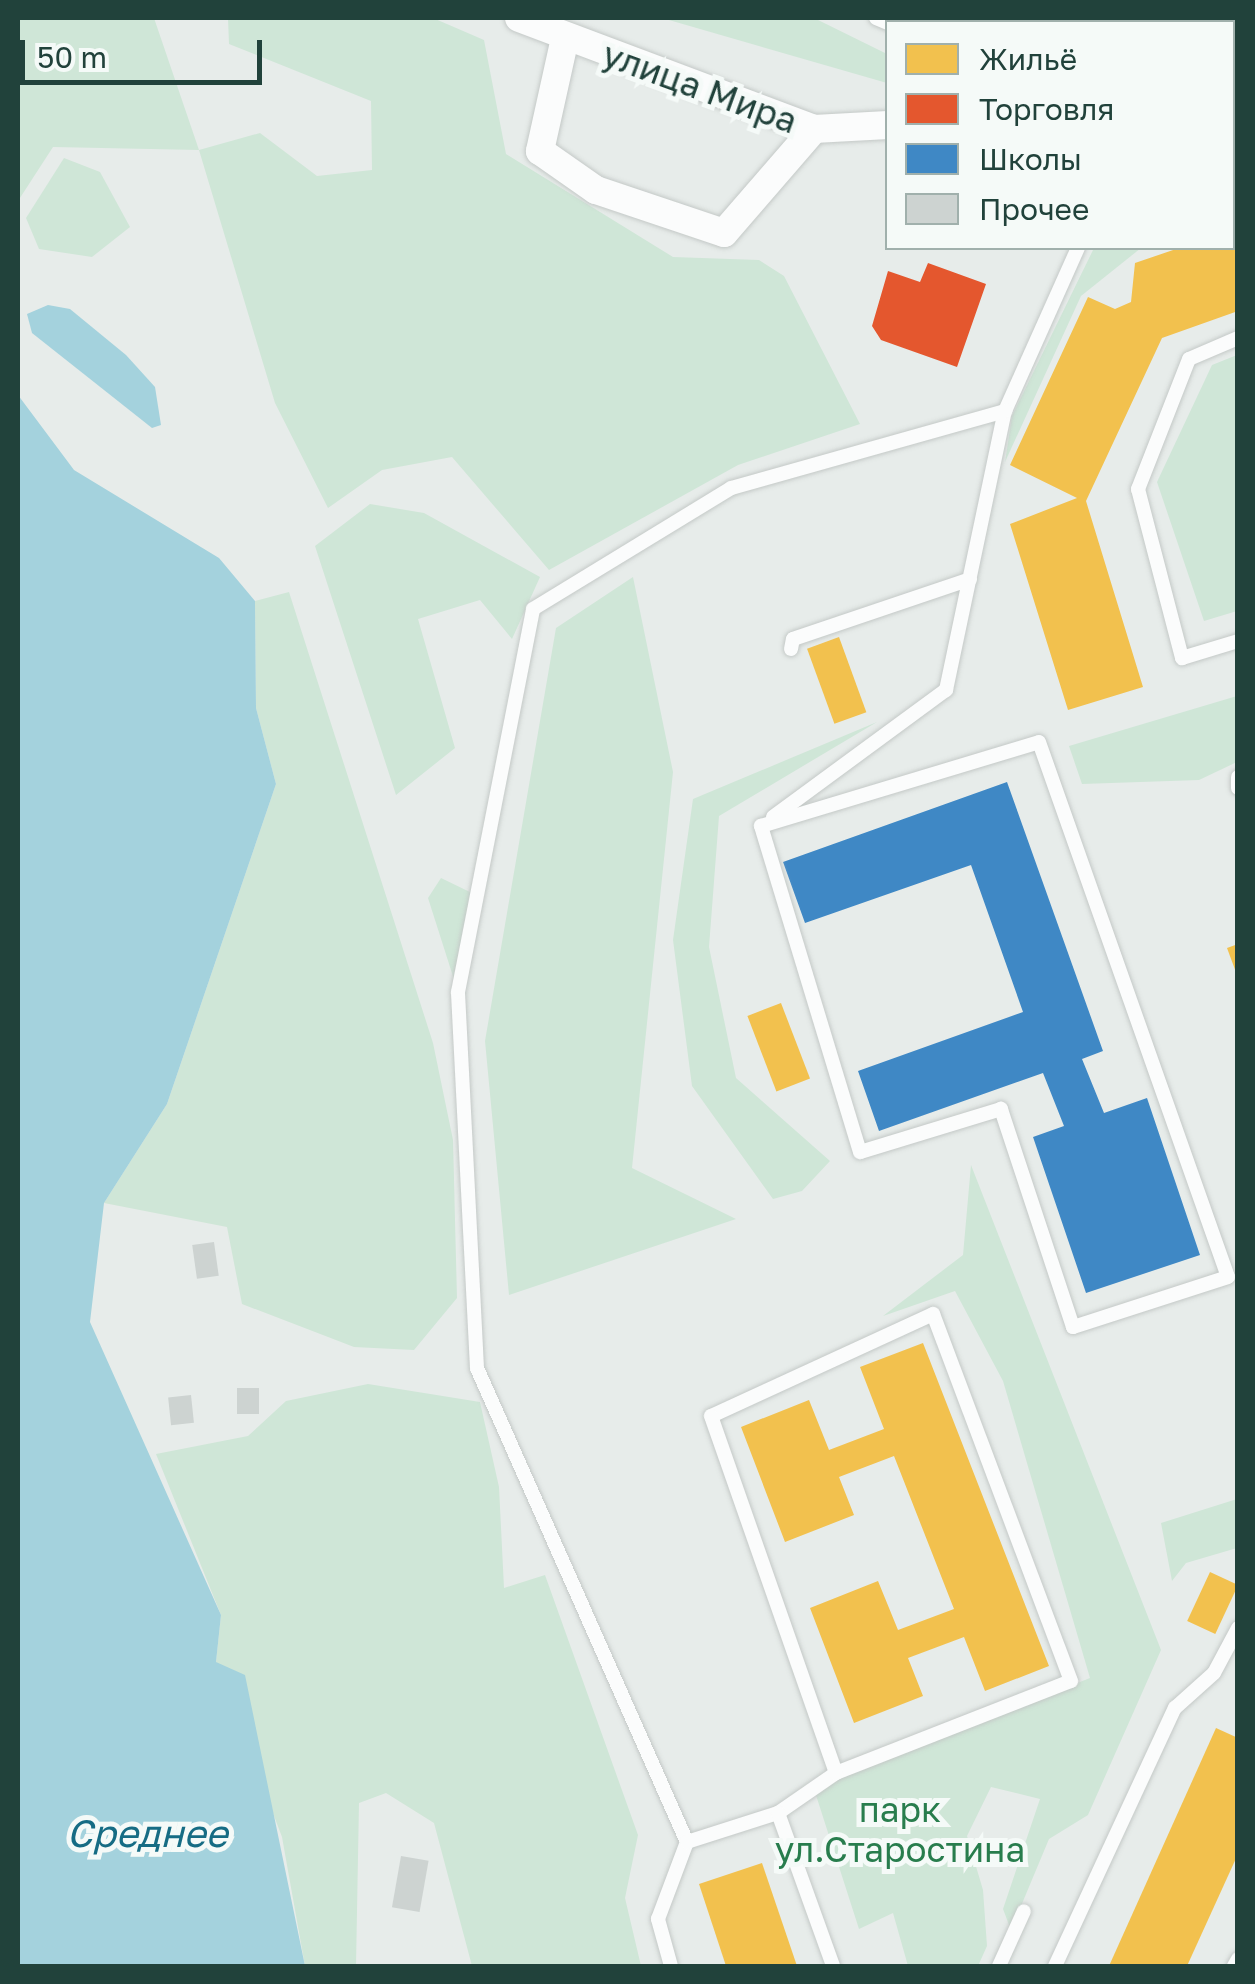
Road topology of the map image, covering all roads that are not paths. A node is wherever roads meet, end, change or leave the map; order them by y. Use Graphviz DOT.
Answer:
graph roads {
  1 [pos="519,18"];
  2 [pos="565,38"];
  3 [pos="885,125"];
  4 [pos="814,129"];
  5 [pos="1077,250"];
  6 [pos="1238,338"];
  7 [pos="1006,411"];
  8 [pos="970,579"];
  9 [pos="1238,640"];
  10 [pos="791,649"];
  11 [pos="1238,777"];
  12 [pos="1238,788"];
  13 [pos="762,826"];
  14 [pos="1238,1628"];
  15 [pos="836,1773"];
  16 [pos="778,1814"];
  17 [pos="687,1842"];
  18 [pos="1024,1911"];
  19 [pos="1238,1959"];
  20 [pos="671,1966"];
  21 [pos="833,1966"];
  22 [pos="999,1966"];
  23 [pos="1056,1966"];
  24 [pos="1234,1966"];
  1 -- 2 [label="street"];
  2 -- 4 [label="street, улица Мира"];
  2 -- 4 [label="street, улица Мира"];
  3 -- 4 [label="street, улица Мира"];
  5 -- 7 [label="lane"];
  6 -- 9 [label="lane"];
  7 -- 8 [label="lane"];
  7 -- 17 [label="lane"];
  8 -- 10 [label="lane"];
  8 -- 13 [label="lane"];
  11 -- 12 [label="lane"];
  13 -- 13 [label="lane"];
  14 -- 23 [label="lane"];
  15 -- 15 [label="lane"];
  15 -- 16 [label="lane"];
  16 -- 17 [label="lane"];
  16 -- 21 [label="lane"];
  17 -- 20 [label="lane"];
  18 -- 22 [label="lane"];
  19 -- 24 [label="lane"];
}
